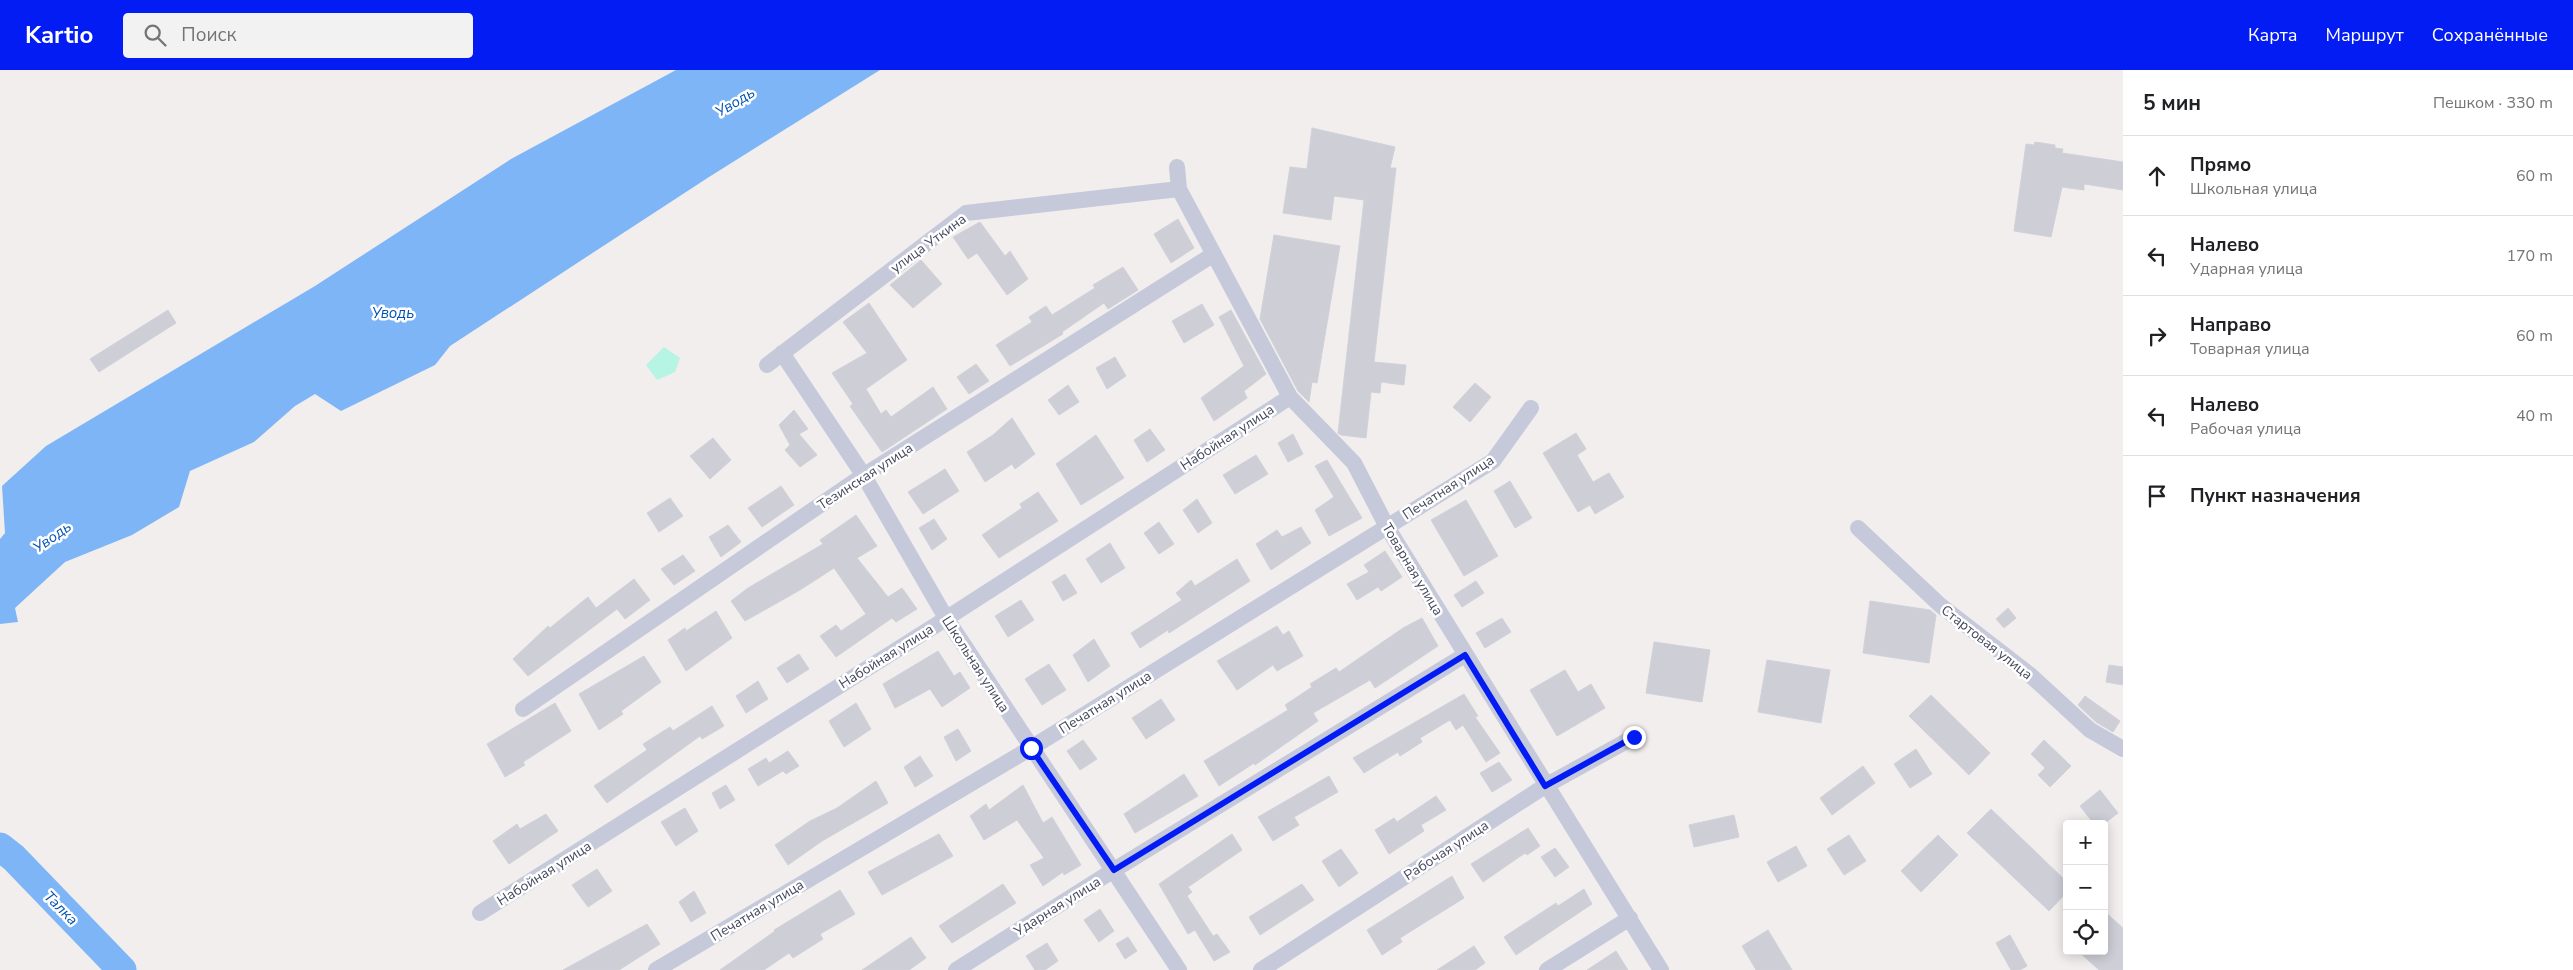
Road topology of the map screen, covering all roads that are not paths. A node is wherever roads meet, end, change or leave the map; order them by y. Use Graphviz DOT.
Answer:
graph roads {
  1 [pos="1177,167"];
  2 [pos="1179,189"];
  3 [pos="1214,254"];
  4 [pos="782,353"];
  5 [pos="767,365"];
  6 [pos="1290,397"];
  7 [pos="1531,408"];
  8 [pos="864,476"];
  9 [pos="1387,527"];
  10 [pos="1858,528"];
  11 [pos="946,618"];
  12 [pos="1465,655"];
  13 [pos="523,709"];
  14 [pos="1634,737"];
  15 [pos="1031,748"];
  16 [pos="2123,749"];
  17 [pos="1545,786"];
  18 [pos="1114,870"];
  19 [pos="480,913"];
  20 [pos="1630,918"];
  21 [pos="656,970"];
  22 [pos="956,970"];
  23 [pos="1178,970"];
  24 [pos="1261,970"];
  25 [pos="1547,970"];
  26 [pos="1661,970"];
  1 -- 2 [label="street, Товарная улица"];
  2 -- 3 [label="street, Товарная улица"];
  2 -- 4 [label="street, улица Уткина"];
  3 -- 6 [label="street, Товарная улица"];
  3 -- 8 [label="street, Тезинская улица"];
  4 -- 5 [label="street, улица Уткина"];
  4 -- 8 [label="street, Школьная улица"];
  6 -- 9 [label="street, Товарная улица"];
  6 -- 11 [label="street, Набойная улица"];
  7 -- 9 [label="street, Печатная улица"];
  8 -- 11 [label="street, Школьная улица"];
  8 -- 13 [label="street, Тезинская улица"];
  9 -- 12 [label="street, Товарная улица"];
  9 -- 15 [label="street, Печатная улица"];
  10 -- 16 [label="street, Стартовая улица"];
  11 -- 15 [label="street, Школьная улица"];
  11 -- 19 [label="street, Набойная улица"];
  12 -- 17 [label="street, Товарная улица"];
  12 -- 18 [label="street, Ударная улица"];
  14 -- 17 [label="street, Рабочая улица"];
  15 -- 18 [label="street, Школьная улица"];
  15 -- 21 [label="street, Печатная улица"];
  17 -- 20 [label="street, Товарная улица"];
  17 -- 24 [label="street, Рабочая улица"];
  18 -- 22 [label="street, Ударная улица"];
  18 -- 23 [label="street, Школьная улица"];
  20 -- 25 [label="street"];
  20 -- 26 [label="street, Товарная улица"];
}
